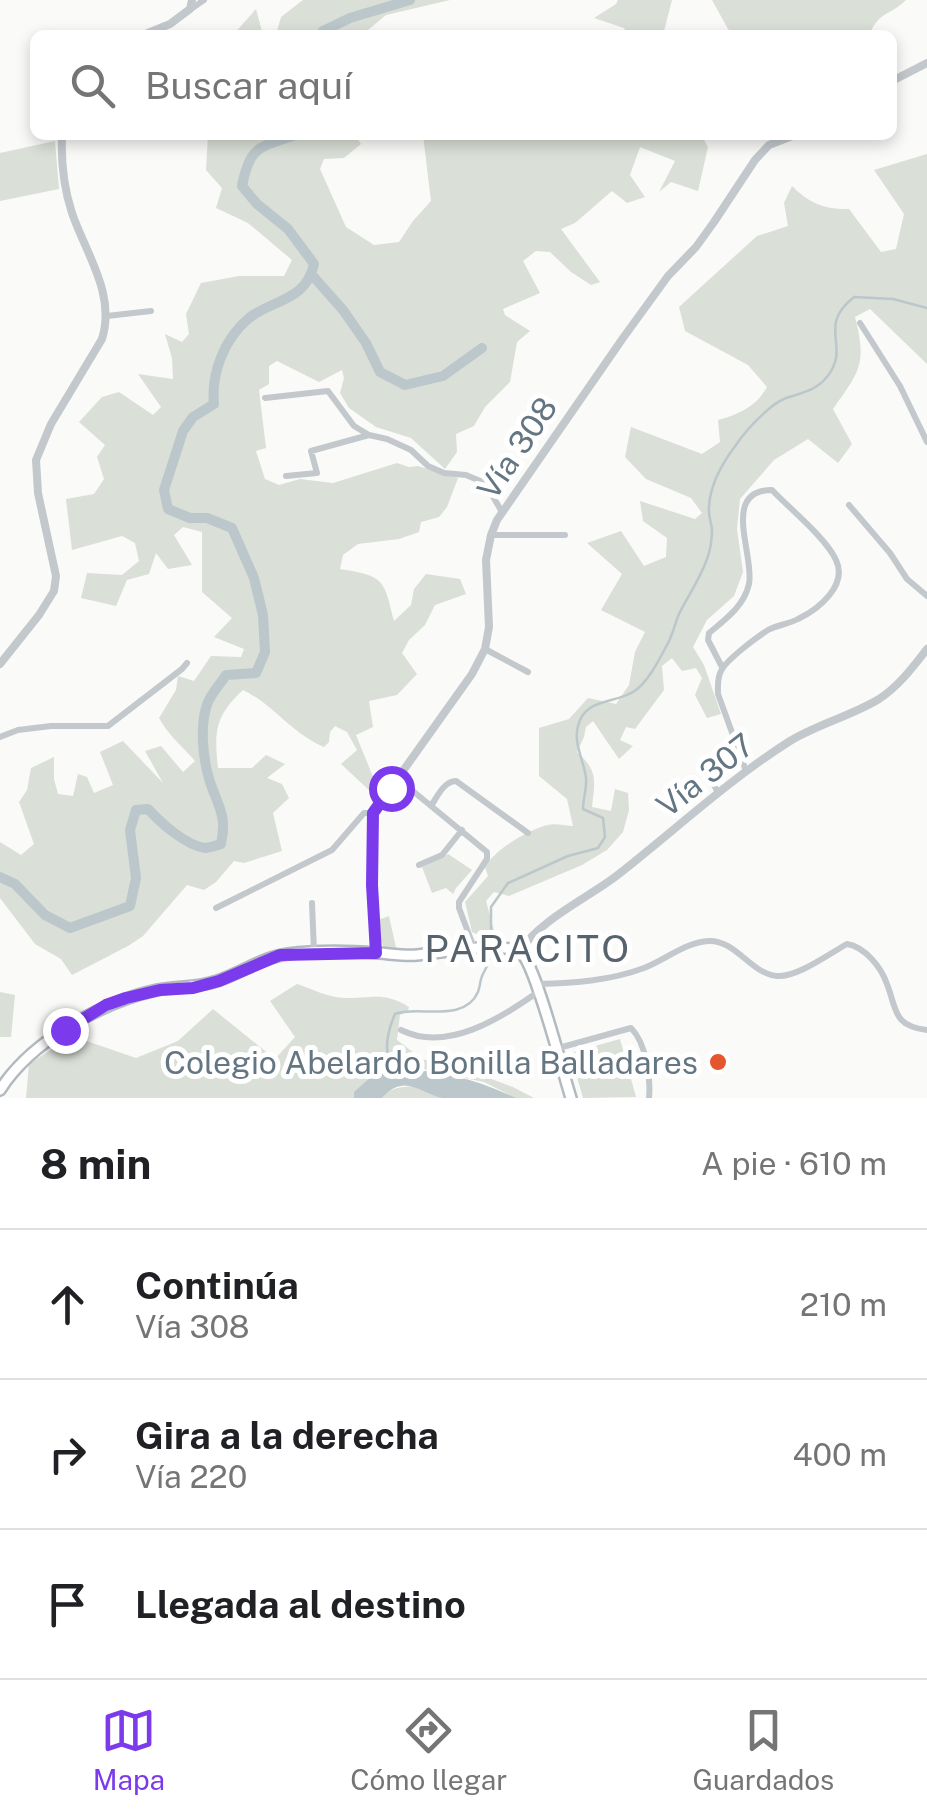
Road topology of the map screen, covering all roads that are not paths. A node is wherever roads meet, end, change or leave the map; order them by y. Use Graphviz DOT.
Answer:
graph roads {
  1 [pos="204,0"];
  2 [pos="191,5"];
  3 [pos="155,30"];
  4 [pos="927,63"];
  5 [pos="897,78"];
  6 [pos="62,140"];
  7 [pos="782,140"];
  8 [pos="151,312"];
  9 [pos="107,316"];
  10 [pos="860,323"];
  11 [pos="266,398"];
  12 [pos="369,435"];
  13 [pos="927,442"];
  14 [pos="286,476"];
  15 [pos="849,506"];
  16 [pos="502,512"];
  17 [pos="491,535"];
  18 [pos="565,535"];
  19 [pos="927,596"];
  20 [pos="484,649"];
  21 [pos="927,650"];
  22 [pos="187,663"];
  23 [pos="0,664"];
  24 [pos="722,667"];
  25 [pos="528,672"];
  26 [pos="0,737"];
  27 [pos="747,772"];
  28 [pos="397,778"];
  29 [pos="713,782"];
  30 [pos="718,793"];
  31 [pos="431,806"];
  32 [pos="373,813"];
  33 [pos="462,830"];
  34 [pos="528,833"];
  35 [pos="419,865"];
  36 [pos="312,903"];
  37 [pos="216,908"];
  38 [pos="479,948"];
  39 [pos="519,952"];
  40 [pos="314,953"];
  41 [pos="376,953"];
  42 [pos="537,988"];
  43 [pos="401,1030"];
  44 [pos="927,1030"];
  45 [pos="555,1049"];
  46 [pos="0,1090"];
  47 [pos="571,1098"];
  48 [pos="649,1098"];
  1 -- 2 [label="street"];
  2 -- 3 [label="street"];
  4 -- 5 [label="street"];
  6 -- 9 [label="street"];
  7 -- 16 [label="street, Vía 308"];
  8 -- 9 [label="street"];
  9 -- 23 [label="street"];
  10 -- 13 [label="street"];
  11 -- 12 [label="street"];
  12 -- 14 [label="street"];
  12 -- 16 [label="street"];
  15 -- 19 [label="street"];
  16 -- 17 [label="street, Vía 308"];
  17 -- 18 [label="street"];
  17 -- 20 [label="street, Vía 308"];
  20 -- 25 [label="street"];
  20 -- 28 [label="street, Vía 308"];
  21 -- 27 [label="street, Vía 307"];
  22 -- 26 [label="street"];
  24 -- 24 [label="street"];
  24 -- 27 [label="street"];
  27 -- 30 [label="street, Vía 307"];
  28 -- 31 [label="street"];
  28 -- 32 [label="street, Vía 308"];
  29 -- 30 [label="street"];
  30 -- 39 [label="street, Vía 307"];
  31 -- 33 [label="street"];
  31 -- 34 [label="street"];
  32 -- 37 [label="street"];
  32 -- 41 [label="street"];
  33 -- 35 [label="street"];
  33 -- 38 [label="street"];
  36 -- 40 [label="street"];
  38 -- 39 [label="main road"];
  38 -- 41 [label="main road"];
  39 -- 42 [label="main road"];
  40 -- 41 [label="main road"];
  40 -- 46 [label="main road"];
  42 -- 43 [label="street"];
  42 -- 44 [label="street"];
  42 -- 45 [label="main road"];
  45 -- 47 [label="main road"];
  45 -- 48 [label="street"];
}
